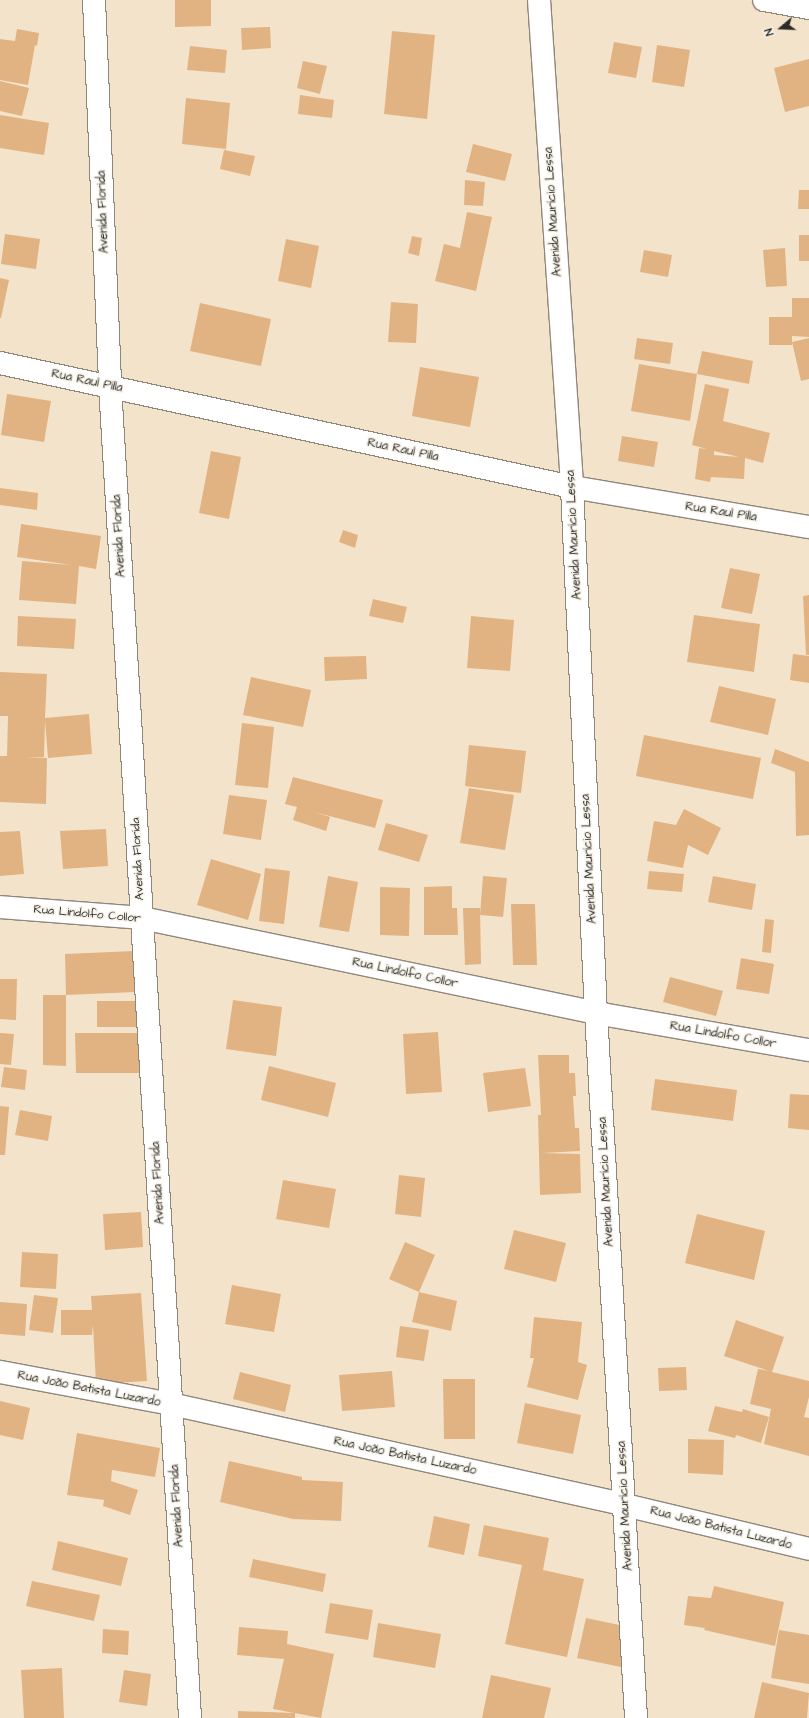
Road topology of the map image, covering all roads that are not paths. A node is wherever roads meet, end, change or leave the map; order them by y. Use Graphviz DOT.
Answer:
graph roads {
  1 [pos="94,0"];
  2 [pos="540,0"];
  3 [pos="764,0"];
  4 [pos="809,8"];
  5 [pos="0,362"];
  6 [pos="110,386"];
  7 [pos="572,488"];
  8 [pos="809,527"];
  9 [pos="0,907"];
  10 [pos="142,918"];
  11 [pos="596,1013"];
  12 [pos="809,1050"];
  13 [pos="0,1372"];
  14 [pos="171,1404"];
  15 [pos="625,1505"];
  16 [pos="809,1549"];
  17 [pos="190,1718"];
  18 [pos="636,1718"];
  1 -- 6 [label="street, Avenida Florida"];
  2 -- 7 [label="street, Avenida Maurício Lessa"];
  3 -- 4 [label="street"];
  5 -- 6 [label="street, Rua Raul Pilla"];
  6 -- 7 [label="street, Rua Raul Pilla"];
  6 -- 10 [label="street, Avenida Florida"];
  7 -- 8 [label="street, Rua Raul Pilla"];
  7 -- 11 [label="street, Avenida Maurício Lessa"];
  9 -- 10 [label="street, Rua Lindolfo Collor"];
  10 -- 11 [label="street, Rua Lindolfo Collor"];
  10 -- 14 [label="street, Avenida Florida"];
  11 -- 12 [label="street, Rua Lindolfo Collor"];
  11 -- 15 [label="street, Avenida Maurício Lessa"];
  13 -- 14 [label="street, Rua João Batista Luzardo"];
  14 -- 15 [label="street, Rua João Batista Luzardo"];
  14 -- 17 [label="street, Avenida Florida"];
  15 -- 16 [label="street, Rua João Batista Luzardo"];
  15 -- 18 [label="street, Avenida Maurício Lessa"];
}
